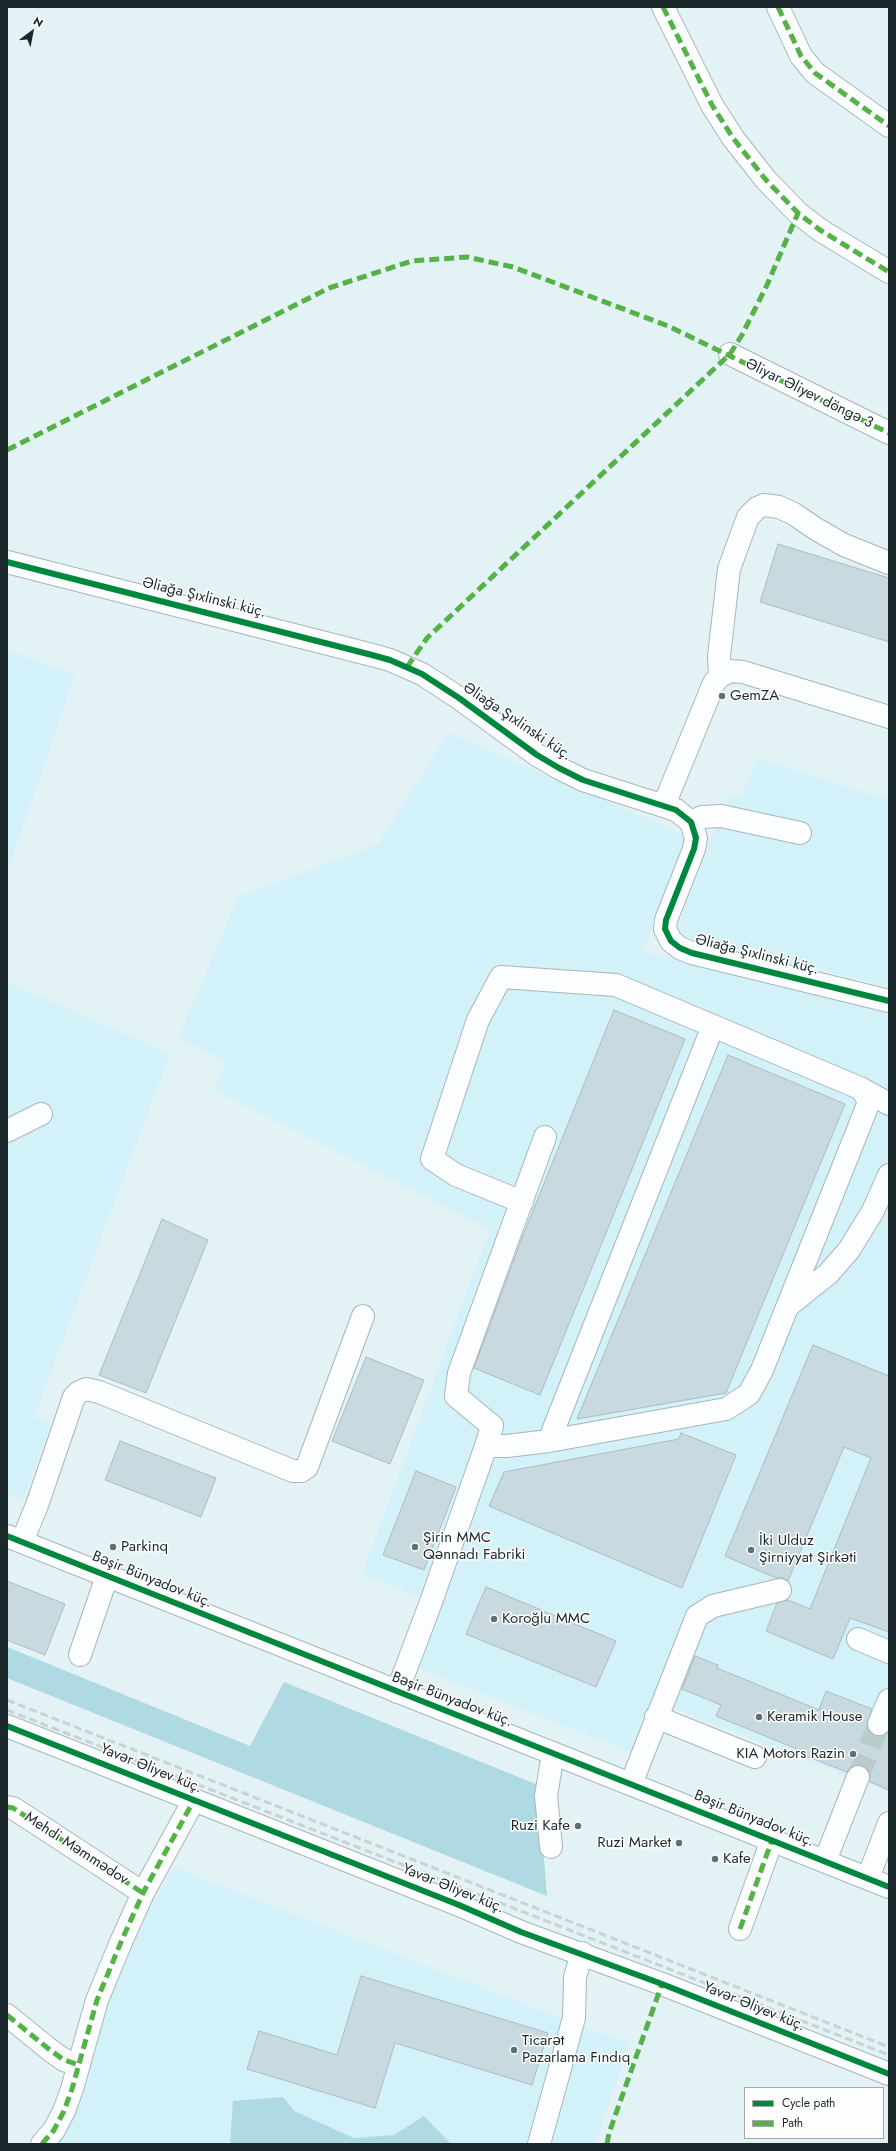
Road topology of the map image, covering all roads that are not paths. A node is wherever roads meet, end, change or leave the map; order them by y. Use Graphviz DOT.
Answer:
graph roads {
  1 [pos="664,7"];
  2 [pos="778,7"];
  3 [pos="889,126"];
  4 [pos="889,272"];
  5 [pos="730,354"];
  6 [pos="889,433"];
  7 [pos="7,562"];
  8 [pos="889,563"];
  9 [pos="720,676"];
  10 [pos="889,718"];
  11 [pos="664,805"];
  12 [pos="692,822"];
  13 [pos="800,833"];
  14 [pos="889,1001"];
  15 [pos="713,1026"];
  16 [pos="862,1089"];
  17 [pos="889,1104"];
  18 [pos="41,1114"];
  19 [pos="7,1131"];
  20 [pos="545,1137"];
  21 [pos="889,1175"];
  22 [pos="522,1202"];
  23 [pos="787,1307"];
  24 [pos="363,1316"];
  25 [pos="549,1441"];
  26 [pos="486,1446"];
  27 [pos="15,1539"];
  28 [pos="107,1576"];
  29 [pos="780,1590"];
  30 [pos="858,1638"];
  31 [pos="889,1652"];
  32 [pos="80,1655"];
  33 [pos="397,1692"];
  34 [pos="889,1700"];
  35 [pos="656,1717"];
  36 [pos="880,1724"];
  37 [pos="7,1726"];
  38 [pos="553,1753"];
  39 [pos="755,1757"];
  40 [pos="858,1777"];
  41 [pos="631,1784"];
  42 [pos="194,1800"];
  43 [pos="7,1807"];
  44 [pos="889,1824"];
  45 [pos="772,1840"];
  46 [pos="551,1847"];
  47 [pos="825,1861"];
  48 [pos="868,1878"];
  49 [pos="889,1886"];
  50 [pos="143,1893"];
  51 [pos="740,1929"];
  52 [pos="582,1954"];
  53 [pos="7,2015"];
  54 [pos="79,2065"];
  55 [pos="889,2074"];
  56 [pos="42,2144"];
  57 [pos="539,2144"];
  1 -- 4 [label="street"];
  2 -- 3 [label="street"];
  5 -- 6 [label="street, Əliyar Əliyev döngə 3"];
  7 -- 11 [label="street, Əliağa Şıxlinski küç."];
  8 -- 9 [label="street"];
  9 -- 10 [label="street"];
  9 -- 11 [label="street"];
  11 -- 12 [label="street, Əliağa Şıxlinski küç."];
  12 -- 13 [label="street"];
  12 -- 14 [label="street, Əliağa Şıxlinski küç."];
  15 -- 16 [label="street"];
  15 -- 22 [label="street"];
  15 -- 25 [label="street"];
  16 -- 17 [label="street"];
  16 -- 23 [label="street"];
  18 -- 19 [label="street"];
  20 -- 22 [label="street"];
  21 -- 23 [label="street"];
  22 -- 26 [label="street"];
  23 -- 25 [label="street"];
  24 -- 27 [label="street"];
  25 -- 26 [label="street"];
  26 -- 33 [label="street"];
  27 -- 28 [label="street, Bəşir Bünyadov küç."];
  28 -- 32 [label="street"];
  28 -- 33 [label="street, Bəşir Bünyadov küç."];
  29 -- 35 [label="street"];
  30 -- 31 [label="street"];
  33 -- 38 [label="street, Bəşir Bünyadov küç."];
  34 -- 36 [label="street"];
  35 -- 39 [label="street"];
  35 -- 41 [label="street"];
  37 -- 42 [label="street, Yavər Əliyev küç."];
  38 -- 41 [label="street, Bəşir Bünyadov küç."];
  38 -- 46 [label="street"];
  40 -- 47 [label="street"];
  41 -- 45 [label="street, Bəşir Bünyadov küç."];
  42 -- 50 [label="street"];
  42 -- 52 [label="street, Yavər Əliyev küç."];
  43 -- 50 [label="street, Mehdi Məmmədov"];
  44 -- 48 [label="street"];
  45 -- 47 [label="street, Bəşir Bünyadov küç."];
  45 -- 51 [label="street"];
  47 -- 48 [label="street, Bəşir Bünyadov küç."];
  48 -- 49 [label="street, Bəşir Bünyadov küç."];
  50 -- 54 [label="street"];
  52 -- 55 [label="street, Yavər Əliyev küç."];
  52 -- 57 [label="street"];
  53 -- 54 [label="street"];
  54 -- 56 [label="street"];
}
